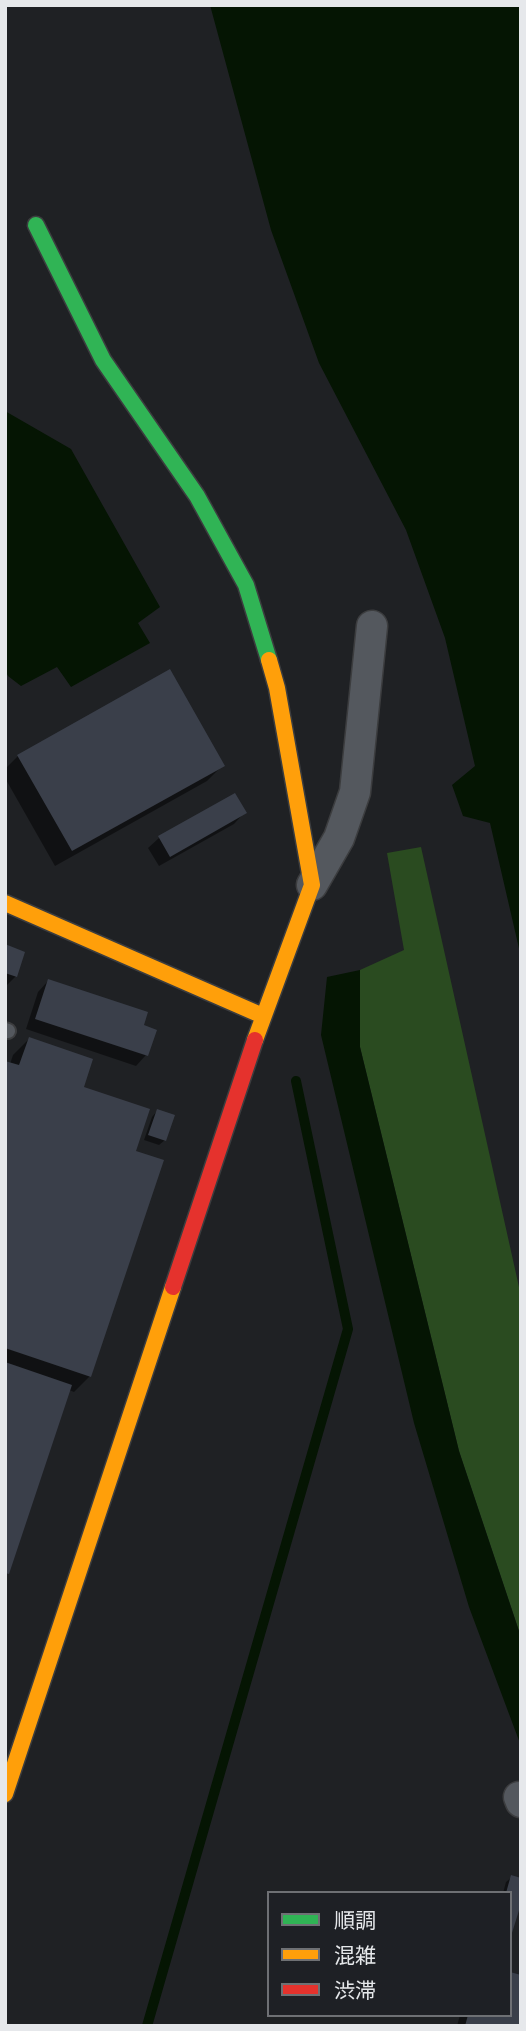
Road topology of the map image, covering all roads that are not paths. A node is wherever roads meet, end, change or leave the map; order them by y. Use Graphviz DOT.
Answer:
graph roads {
  1 [pos="36,225"];
  2 [pos="372,626"];
  3 [pos="312,885"];
  4 [pos="5,903"];
  5 [pos="263,1016"];
  6 [pos="5,1794"];
  1 -- 3 [label="street"];
  2 -- 3 [label="street"];
  3 -- 5 [label="street"];
  4 -- 5 [label="street"];
  5 -- 6 [label="street"];
}
